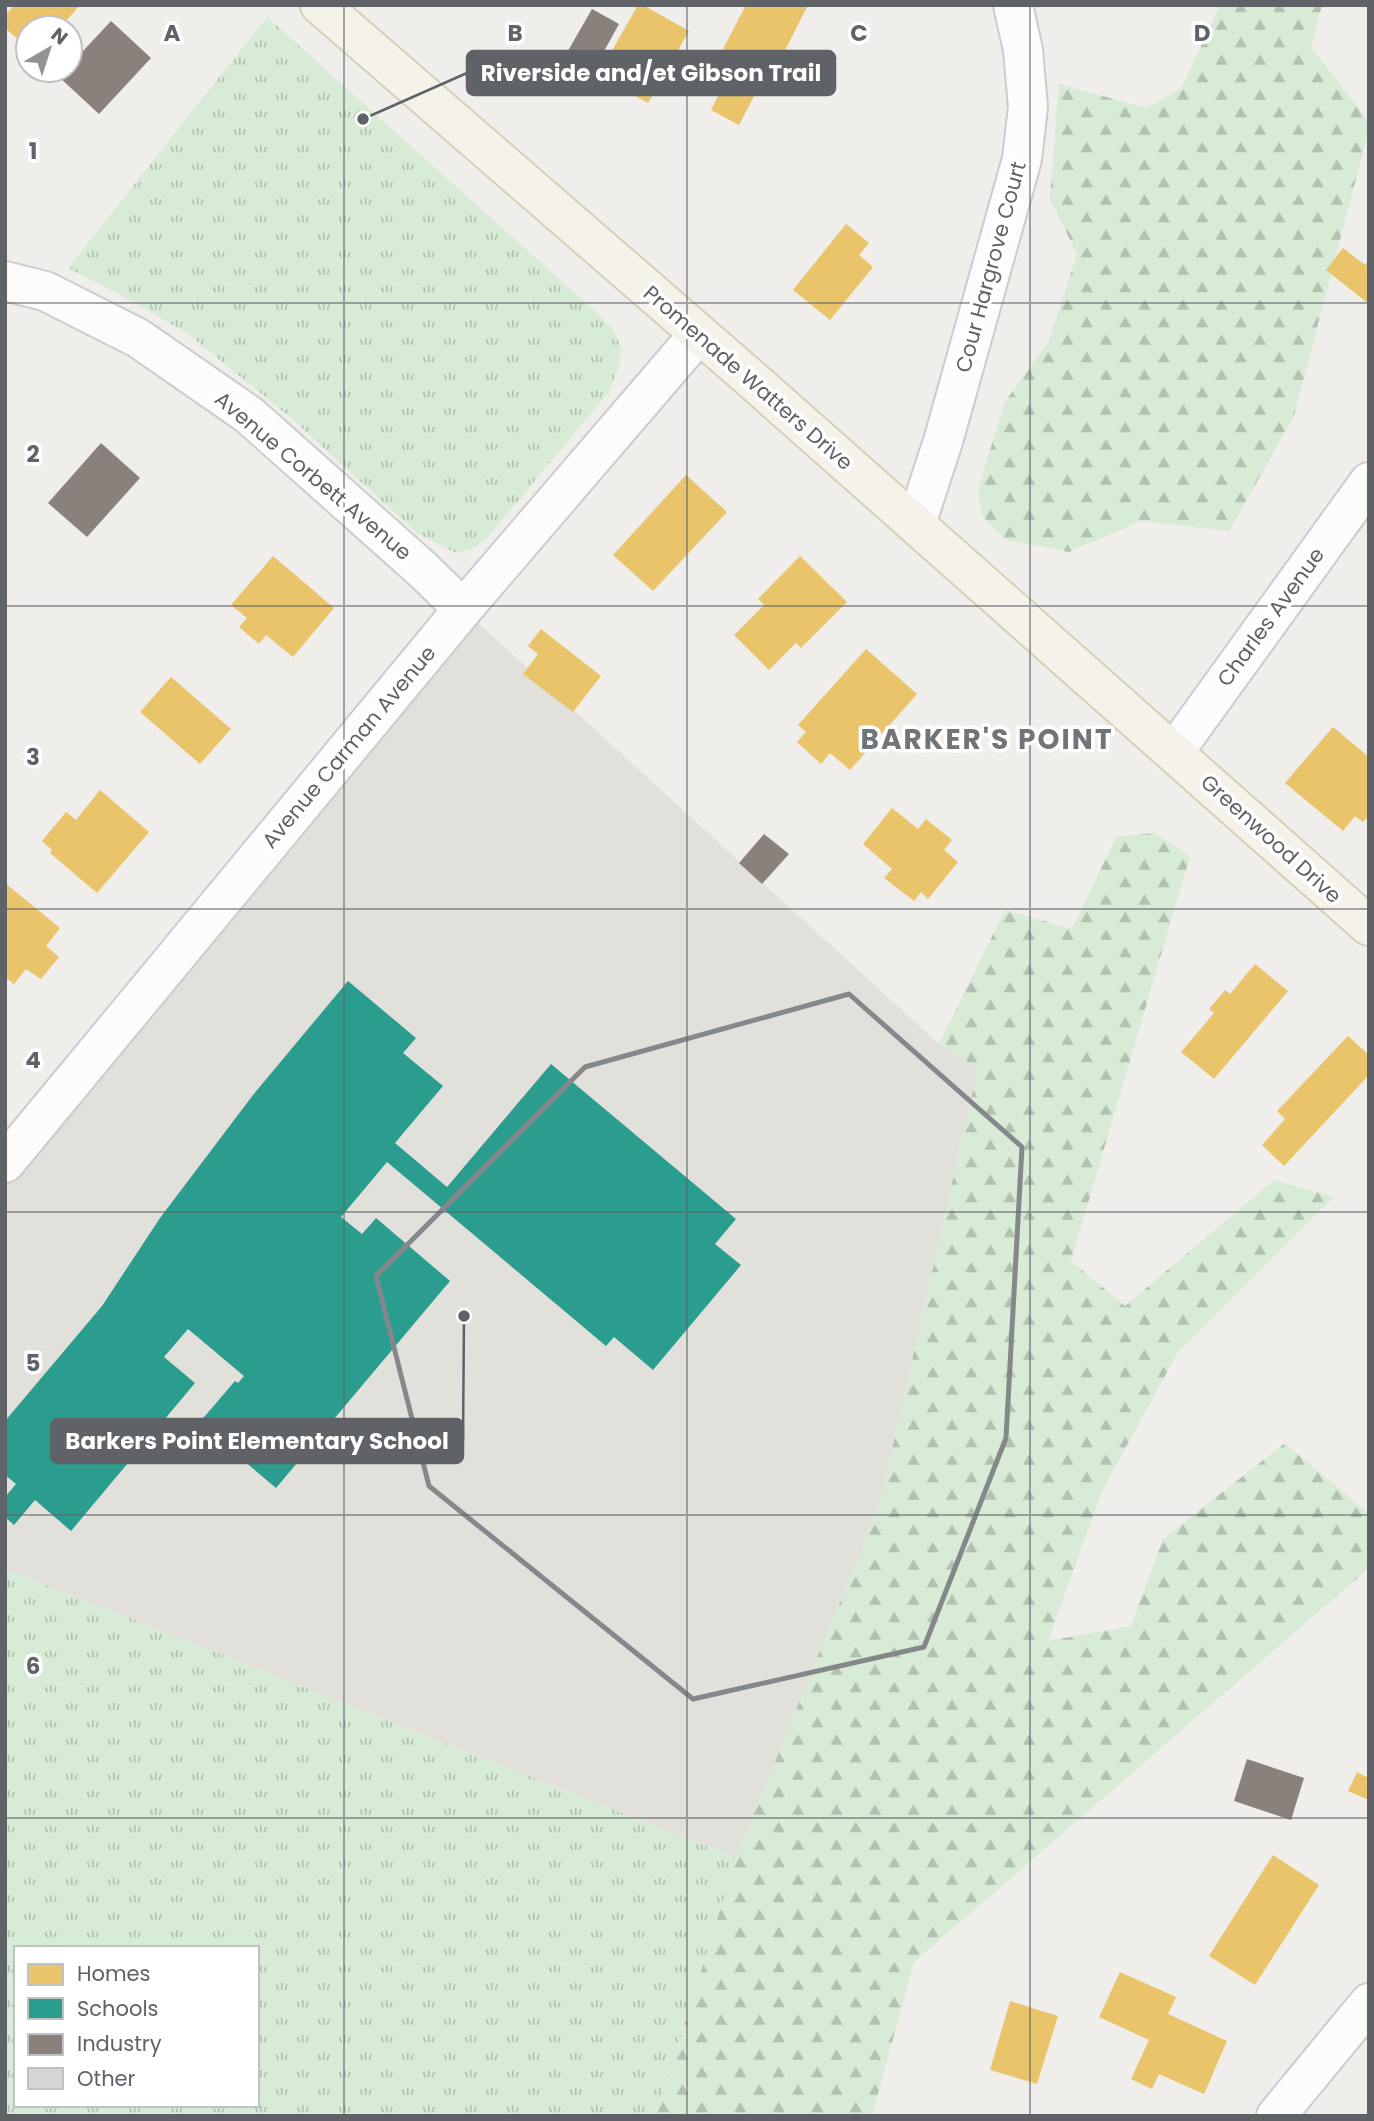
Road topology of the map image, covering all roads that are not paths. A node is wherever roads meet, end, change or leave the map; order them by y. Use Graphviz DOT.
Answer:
graph roads {
  1 [pos="320,5"];
  2 [pos="1013,5"];
  3 [pos="5,281"];
  4 [pos="698,335"];
  5 [pos="1369,482"];
  6 [pos="916,524"];
  7 [pos="463,609"];
  8 [pos="1174,752"];
  9 [pos="1369,926"];
  10 [pos="5,1163"];
  11 [pos="1369,2003"];
  12 [pos="1276,2116"];
  1 -- 4 [label="main road, Promenade Watters Drive"];
  2 -- 6 [label="street, Cour Hargrove Court"];
  3 -- 7 [label="street, Avenue Corbett Avenue"];
  4 -- 6 [label="main road, Promenade Watters Drive"];
  4 -- 7 [label="street, Avenue Carman Avenue"];
  5 -- 8 [label="street, Charles Avenue"];
  6 -- 8 [label="main road, Promenade Watters Drive"];
  7 -- 10 [label="street, Avenue Carman Avenue"];
  8 -- 9 [label="main road, Greenwood Drive"];
  11 -- 12 [label="street"];
}
